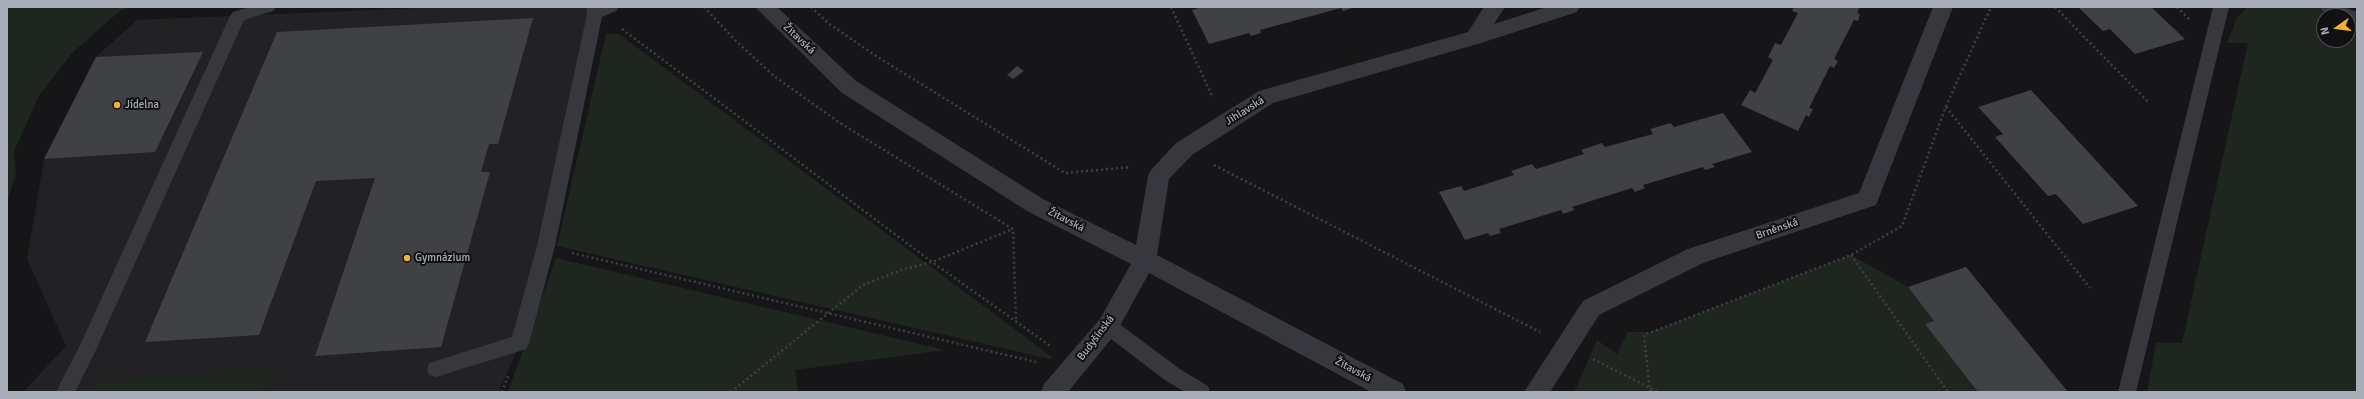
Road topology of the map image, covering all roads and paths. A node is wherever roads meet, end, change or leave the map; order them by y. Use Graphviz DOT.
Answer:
graph roads {
  1 [pos="268,7"];
  2 [pos="611,7"];
  3 [pos="704,7"];
  4 [pos="765,7"];
  5 [pos="811,7"];
  6 [pos="1171,7"];
  7 [pos="1495,7"];
  8 [pos="1570,7"];
  9 [pos="1943,7"];
  10 [pos="1991,7"];
  11 [pos="2055,7"];
  12 [pos="2221,7"];
  13 [pos="2328,7"];
  14 [pos="594,10"];
  15 [pos="2357,18"];
  16 [pos="1474,38"];
  17 [pos="1207,103"];
  18 [pos="2149,103"];
  19 [pos="1946,106"];
  20 [pos="1184,149"];
  21 [pos="1138,167"];
  22 [pos="1013,229"];
  23 [pos="546,246"];
  24 [pos="1851,255"];
  25 [pos="1145,260"];
  26 [pos="932,262"];
  27 [pos="2090,288"];
  28 [pos="826,313"];
  29 [pos="1016,322"];
  30 [pos="1108,326"];
  31 [pos="1567,345"];
  32 [pos="436,369"];
  33 [pos="1072,370"];
  34 [pos="1648,387"];
  35 [pos="65,392"];
  36 [pos="732,392"];
  37 [pos="1053,392"];
  38 [pos="1201,392"];
  39 [pos="1394,392"];
  40 [pos="1536,392"];
  41 [pos="1650,392"];
  42 [pos="1658,392"];
  43 [pos="1948,392"];
  44 [pos="2127,392"];
  1 -- 35 [label="lane"];
  2 -- 14 [label="lane"];
  3 -- 22 [label="path"];
  4 -- 25 [label="street, Žitavská"];
  5 -- 21 [label="path"];
  6 -- 17 [label="path"];
  7 -- 16 [label="street"];
  8 -- 16 [label="street, Jihlavská"];
  9 -- 31 [label="street, Brněnská"];
  10 -- 19 [label="path"];
  11 -- 18 [label="path"];
  12 -- 44 [label="lane"];
  13 -- 15 [label="lane"];
  14 -- 23 [label="lane"];
  14 -- 26 [label="path"];
  16 -- 20 [label="street, Jihlavská"];
  19 -- 24 [label="path"];
  19 -- 27 [label="path"];
  20 -- 25 [label="street, Jihlavská"];
  20 -- 31 [label="path"];
  22 -- 26 [label="path"];
  22 -- 29 [label="path"];
  23 -- 28 [label="path"];
  23 -- 32 [label="lane"];
  24 -- 34 [label="path"];
  24 -- 43 [label="path"];
  25 -- 30 [label="street, Budyšínská"];
  25 -- 39 [label="street, Žitavská"];
  26 -- 28 [label="path"];
  26 -- 29 [label="path"];
  28 -- 33 [label="path"];
  28 -- 36 [label="path"];
  29 -- 33 [label="path"];
  30 -- 33 [label="street, Budyšínská"];
  30 -- 38 [label="lane"];
  31 -- 34 [label="path"];
  31 -- 40 [label="street, Brněnská"];
  33 -- 37 [label="street, Budyšínská"];
  34 -- 41 [label="path"];
  34 -- 42 [label="path"];
}
